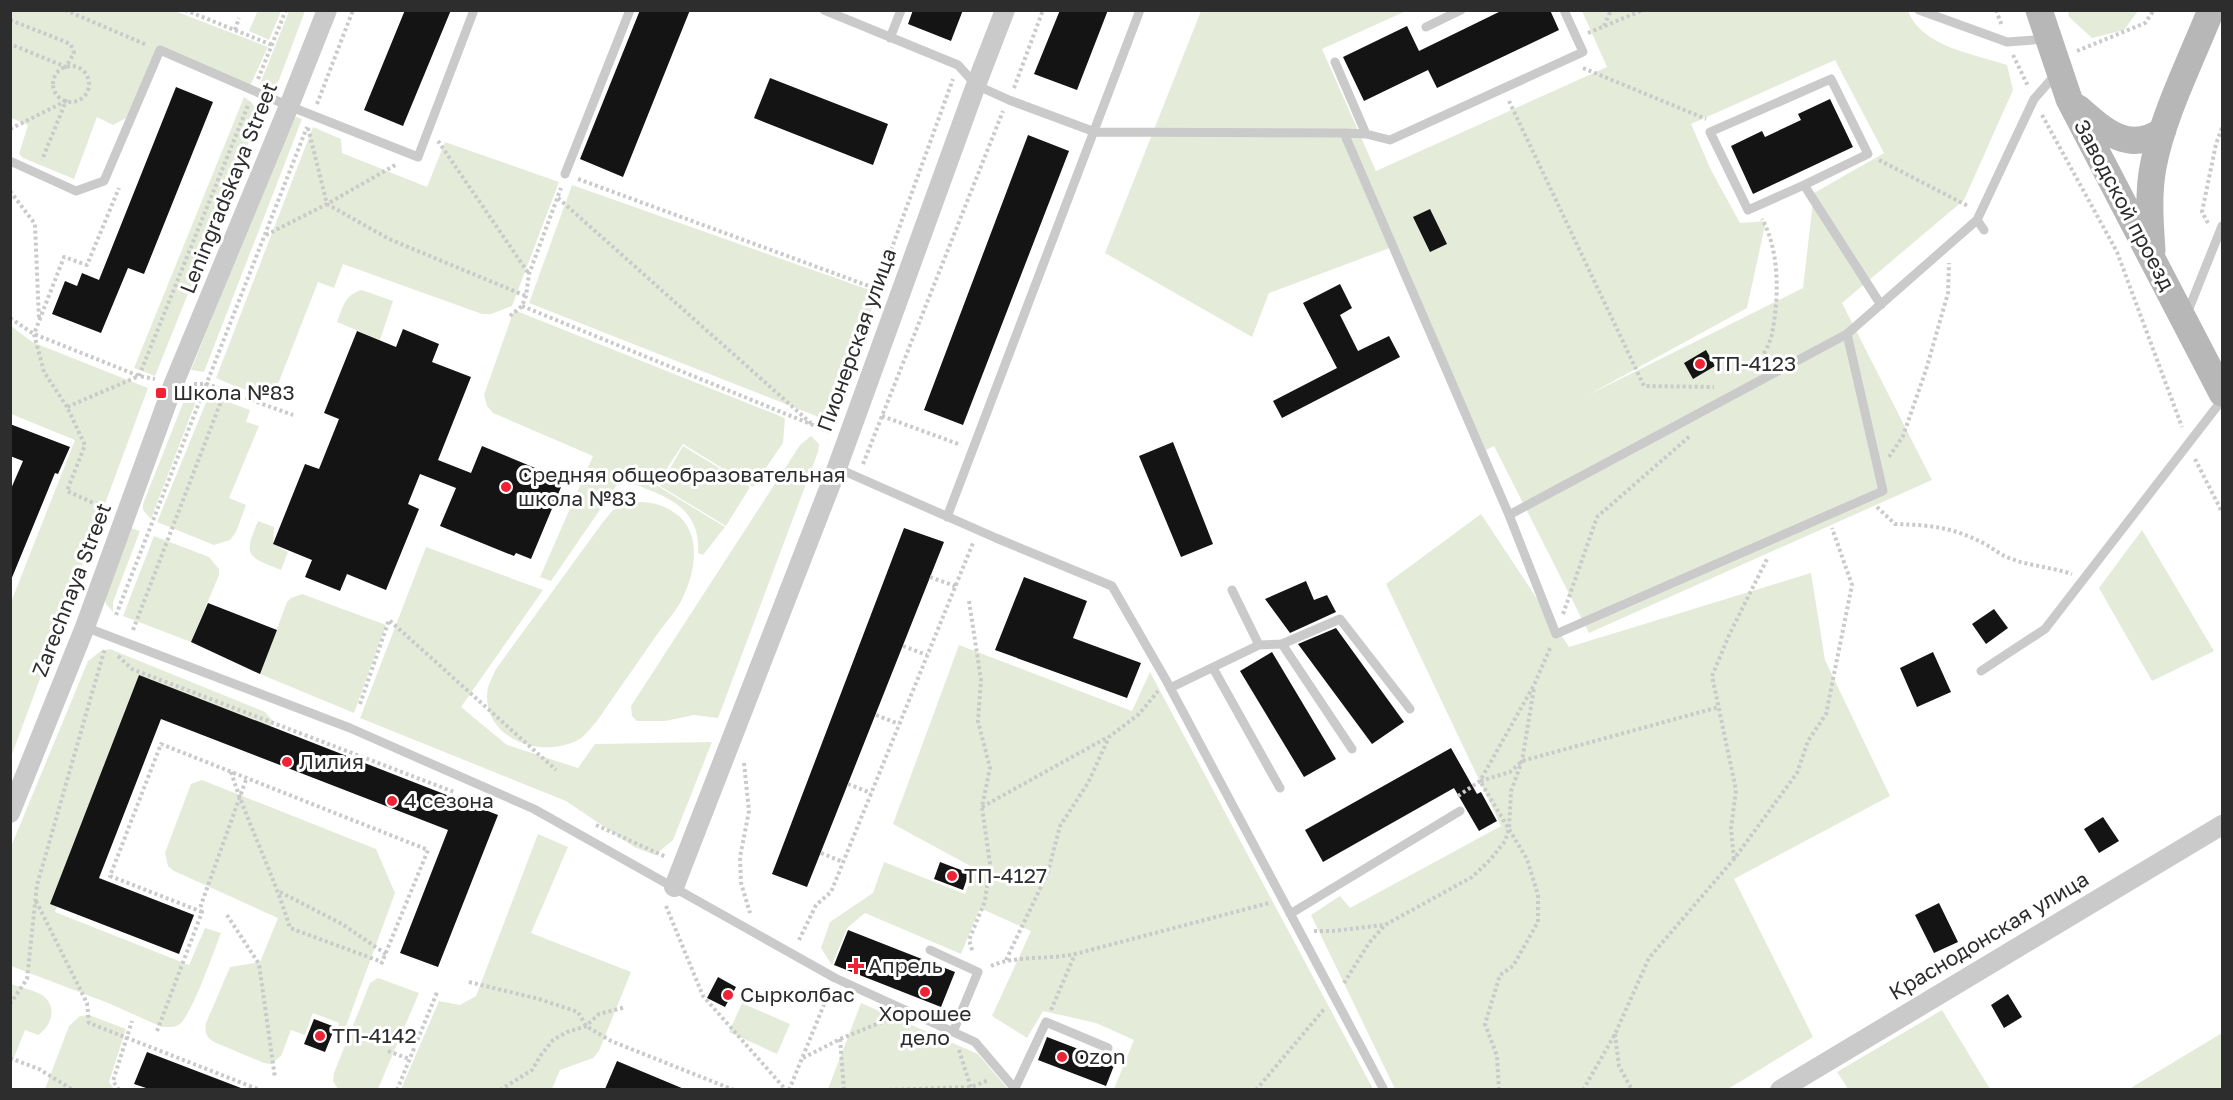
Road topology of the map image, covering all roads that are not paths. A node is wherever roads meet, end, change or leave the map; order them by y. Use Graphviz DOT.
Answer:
graph roads {
  1 [pos="327,10"];
  2 [pos="474,10"];
  3 [pos="630,10"];
  4 [pos="901,10"];
  5 [pos="1005,10"];
  6 [pos="1140,10"];
  7 [pos="1461,10"];
  8 [pos="1564,10"];
  9 [pos="1919,10"];
  10 [pos="2039,10"];
  11 [pos="2211,10"];
  12 [pos="830,12"];
  13 [pos="1426,27"];
  14 [pos="890,38"];
  15 [pos="2054,57"];
  16 [pos="1335,62"];
  17 [pos="976,85"];
  18 [pos="2069,99"];
  19 [pos="290,106"];
  20 [pos="2163,130"];
  21 [pos="1095,132"];
  22 [pos="1344,133"];
  23 [pos="1366,134"];
  24 [pos="10,161"];
  25 [pos="565,174"];
  26 [pos="1804,185"];
  27 [pos="1977,220"];
  28 [pos="2223,226"];
  29 [pos="1984,230"];
  30 [pos="2153,260"];
  31 [pos="1881,304"];
  32 [pos="2184,321"];
  33 [pos="1847,334"];
  34 [pos="168,382"];
  35 [pos="2223,393"];
  36 [pos="2223,400"];
  37 [pos="837,468"];
  38 [pos="1509,515"];
  39 [pos="947,517"];
  40 [pos="1232,590"];
  41 [pos="85,627"];
  42 [pos="1282,644"];
  43 [pos="1259,645"];
  44 [pos="1213,668"];
  45 [pos="1982,671"];
  46 [pos="1168,684"];
  47 [pos="1410,710"];
  48 [pos="1352,748"];
  49 [pos="1280,788"];
  50 [pos="1460,811"];
  51 [pos="10,813"];
  52 [pos="2223,825"];
  53 [pos="674,887"];
  54 [pos="1290,914"];
  55 [pos="930,950"];
  56 [pos="953,1032"];
  57 [pos="1108,1048"];
  58 [pos="1015,1089"];
  59 [pos="1384,1089"];
  60 [pos="1780,1089"];
  1 -- 19 [label="street, Leningradskaya Street"];
  2 -- 19 [label="lane"];
  3 -- 25 [label="lane"];
  4 -- 14 [label="lane"];
  5 -- 17 [label="street, Пионерская улица"];
  6 -- 21 [label="lane"];
  7 -- 13 [label="lane"];
  8 -- 23 [label="lane"];
  9 -- 15 [label="lane"];
  10 -- 15 [label="main road, Заводской проезд"];
  11 -- 20 [label="main road"];
  12 -- 14 [label="lane"];
  14 -- 17 [label="lane"];
  15 -- 18 [label="main road, Заводской проезд"];
  15 -- 27 [label="lane"];
  16 -- 23 [label="lane"];
  17 -- 21 [label="lane"];
  17 -- 37 [label="street, Пионерская улица"];
  18 -- 20 [label="main road"];
  18 -- 30 [label="main road, Заводской проезд"];
  19 -- 24 [label="lane"];
  19 -- 34 [label="street, Leningradskaya Street"];
  20 -- 30 [label="main road"];
  21 -- 22 [label="lane"];
  21 -- 39 [label="lane"];
  22 -- 23 [label="lane"];
  22 -- 38 [label="lane"];
  26 -- 26 [label="lane"];
  26 -- 31 [label="lane"];
  27 -- 29 [label="lane"];
  27 -- 31 [label="lane"];
  28 -- 32 [label="lane"];
  30 -- 32 [label="main road, Заводской проезд"];
  31 -- 33 [label="lane"];
  32 -- 35 [label="main road, Заводской проезд"];
  33 -- 38 [label="lane"];
  33 -- 38 [label="lane"];
  34 -- 41 [label="street, Zarechnaya Street"];
  36 -- 45 [label="lane"];
  37 -- 39 [label="lane"];
  37 -- 53 [label="street, Пионерская улица"];
  39 -- 46 [label="lane"];
  40 -- 43 [label="lane"];
  41 -- 51 [label="street, Zarechnaya Street"];
  41 -- 53 [label="lane"];
  42 -- 43 [label="lane"];
  42 -- 47 [label="lane"];
  42 -- 48 [label="lane"];
  43 -- 44 [label="lane"];
  44 -- 46 [label="lane"];
  44 -- 49 [label="lane"];
  46 -- 54 [label="lane"];
  50 -- 54 [label="lane"];
  52 -- 60 [label="street, Краснодонская улица"];
  53 -- 56 [label="lane"];
  54 -- 59 [label="lane"];
  55 -- 56 [label="lane"];
  56 -- 58 [label="lane"];
  57 -- 58 [label="lane"];
}
